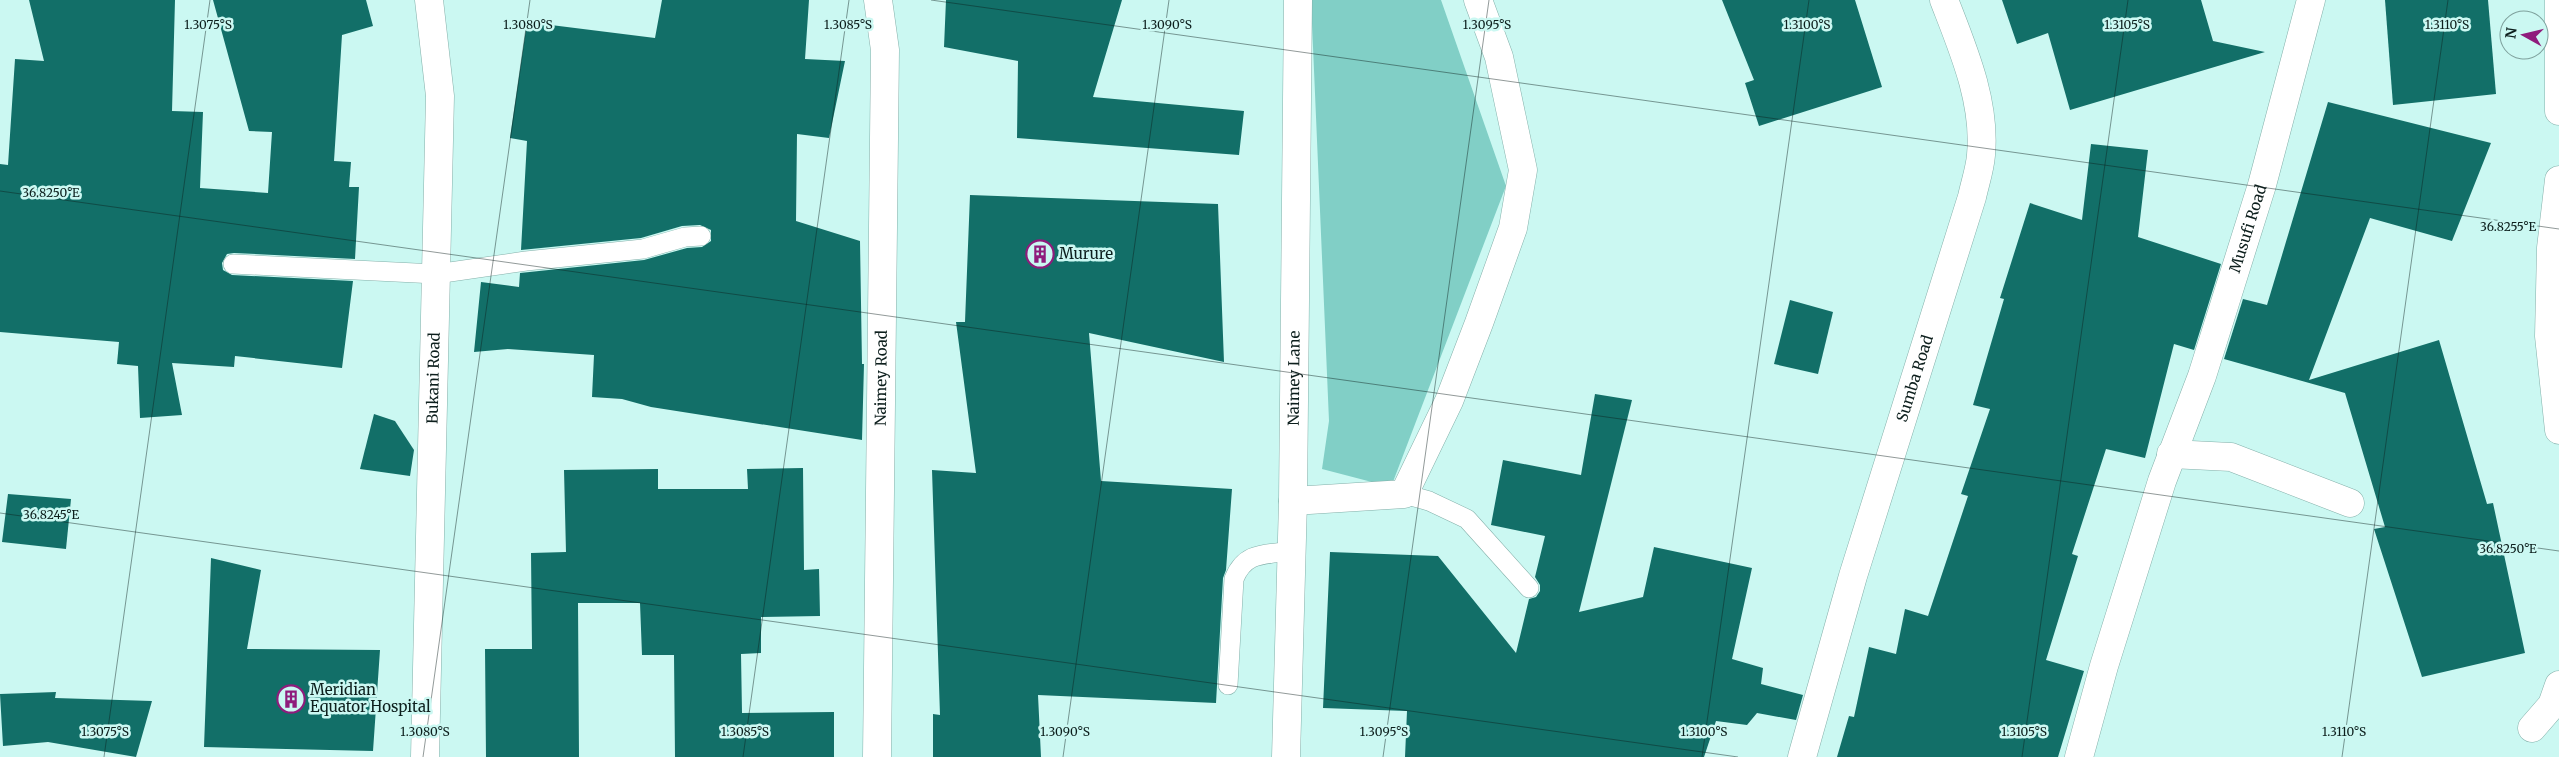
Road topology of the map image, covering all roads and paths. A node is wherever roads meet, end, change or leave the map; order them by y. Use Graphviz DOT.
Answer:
graph roads {
  1 [pos="429,0"];
  2 [pos="878,0"];
  3 [pos="1298,0"];
  4 [pos="1478,0"];
  5 [pos="1944,0"];
  6 [pos="2311,0"];
  7 [pos="2559,0"];
  8 [pos="2559,111"];
  9 [pos="2559,180"];
  10 [pos="701,236"];
  11 [pos="233,264"];
  12 [pos="436,274"];
  13 [pos="2559,430"];
  14 [pos="2171,454"];
  15 [pos="1404,494"];
  16 [pos="1293,501"];
  17 [pos="2350,503"];
  18 [pos="1292,552"];
  19 [pos="1529,588"];
  20 [pos="1228,685"];
  21 [pos="2559,686"];
  22 [pos="2532,728"];
  23 [pos="425,757"];
  24 [pos="877,757"];
  25 [pos="1286,757"];
  26 [pos="1802,757"];
  27 [pos="2079,757"];
  1 -- 12 [label="street, Bukani Road"];
  2 -- 24 [label="street, Naimey Road"];
  3 -- 16 [label="street, Naimey Lane"];
  4 -- 15 [label="street"];
  5 -- 26 [label="street, Sumba Road"];
  6 -- 14 [label="street, Musufi Road"];
  7 -- 8 [label="street"];
  9 -- 13 [label="street"];
  10 -- 12 [label="lane"];
  11 -- 12 [label="lane"];
  12 -- 23 [label="street, Bukani Road"];
  14 -- 17 [label="street"];
  14 -- 27 [label="street, Musufi Road"];
  15 -- 16 [label="street"];
  15 -- 19 [label="lane"];
  16 -- 18 [label="street, Naimey Lane"];
  18 -- 20 [label="lane"];
  18 -- 25 [label="street, Naimey Lane"];
  21 -- 22 [label="street"];
}
